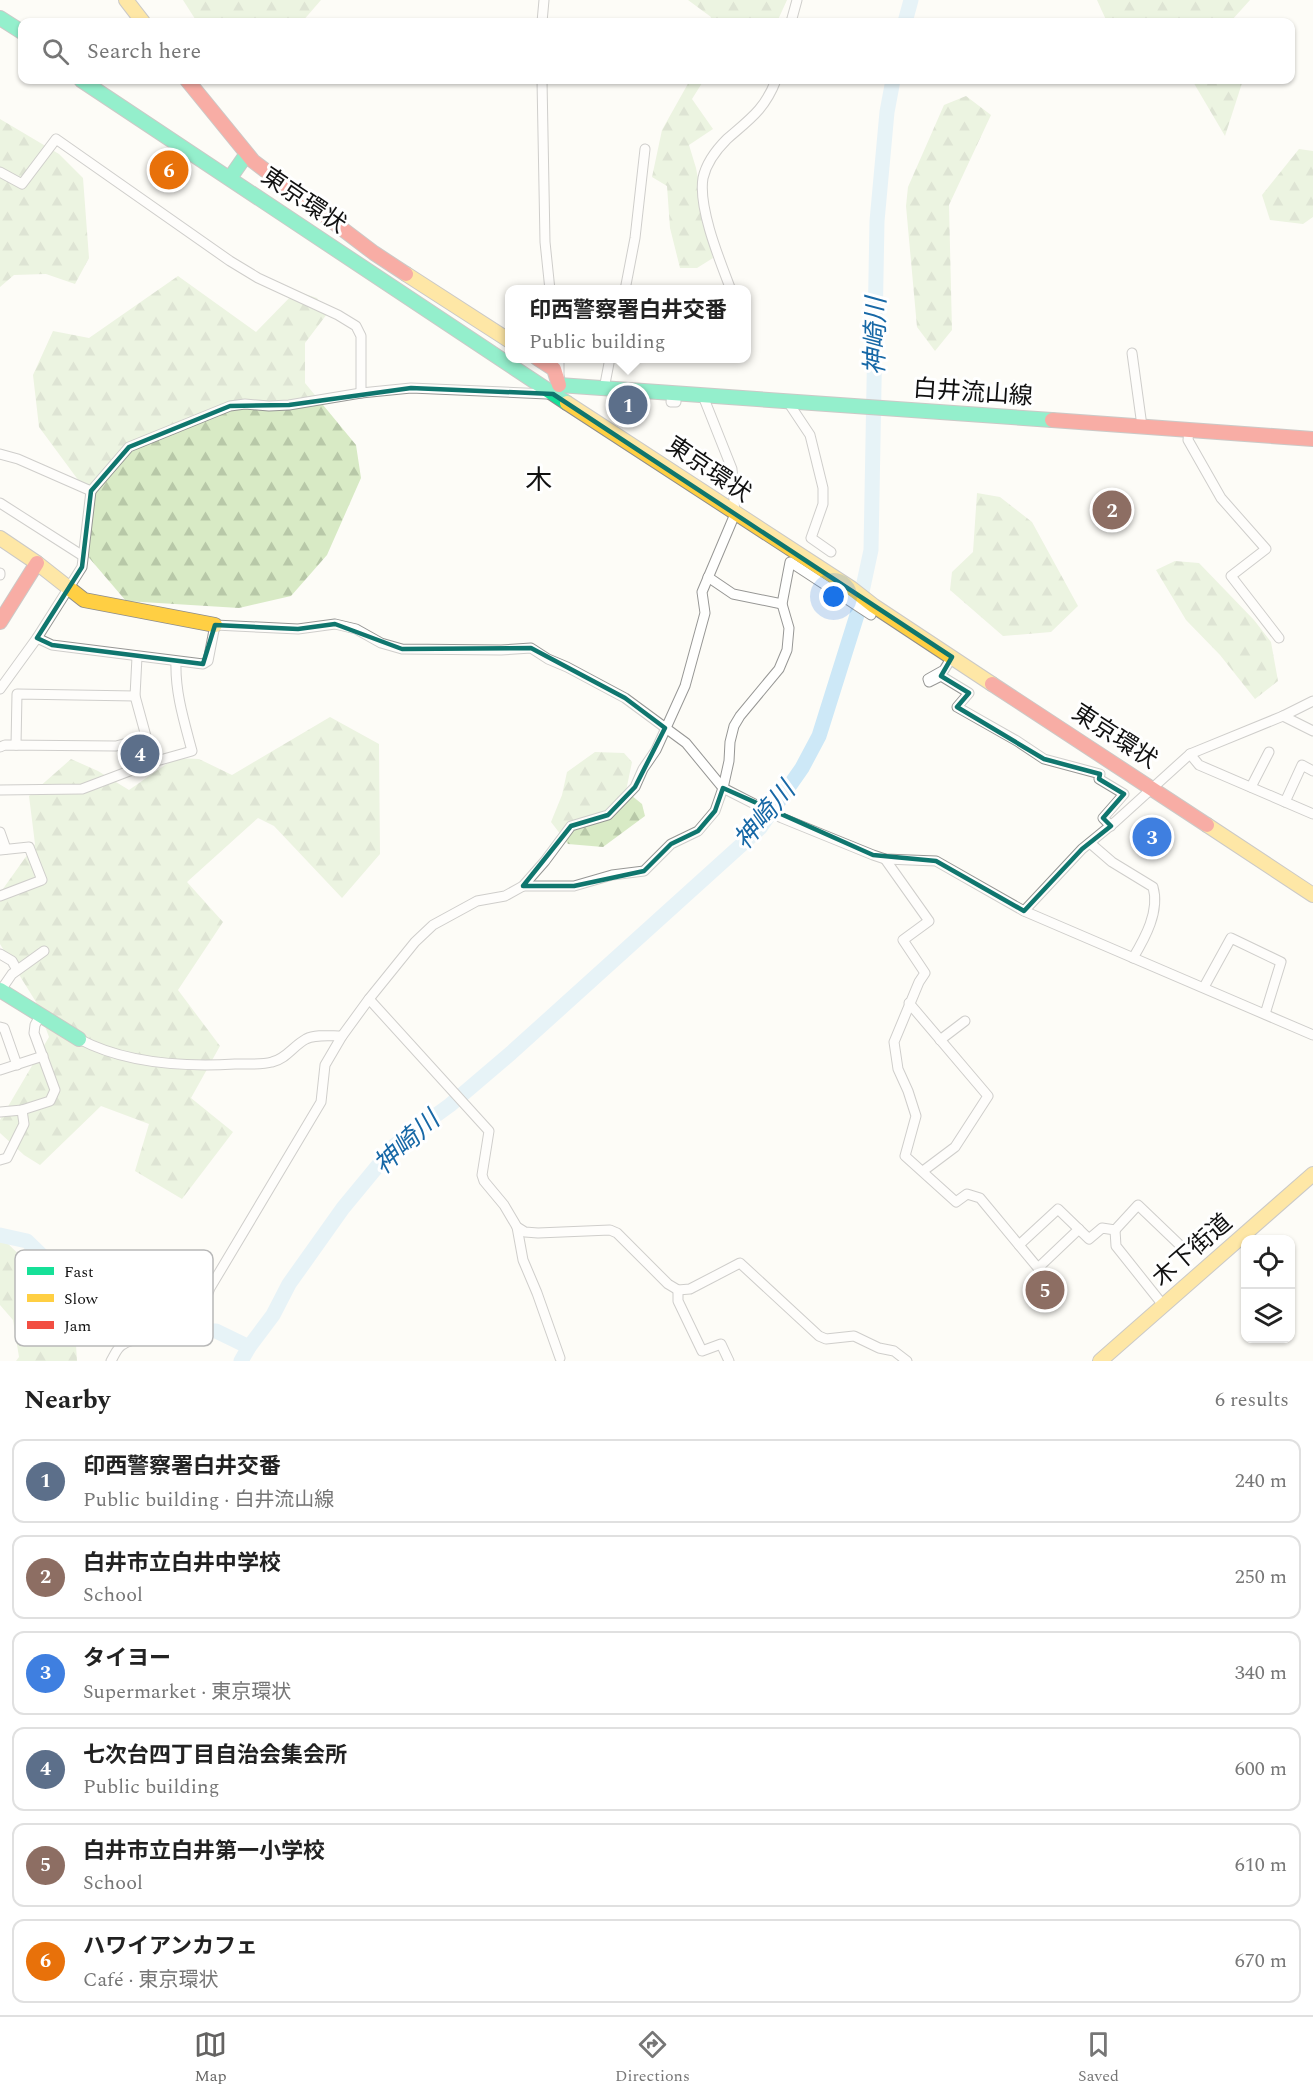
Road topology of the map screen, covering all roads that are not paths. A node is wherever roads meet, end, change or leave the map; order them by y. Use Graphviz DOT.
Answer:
graph roads {
  1 [pos="126,0"];
  2 [pos="544,0"];
  3 [pos="797,0"];
  4 [pos="0,18"];
  5 [pos="140,18"];
  6 [pos="542,18"];
  7 [pos="792,18"];
  8 [pos="0,28"];
  9 [pos="18,29"];
  10 [pos="18,40"];
  11 [pos="87,84"];
  12 [pos="103,84"];
  13 [pos="190,84"];
  14 [pos="542,84"];
  15 [pos="774,84"];
  16 [pos="645,150"];
  17 [pos="246,155"];
  18 [pos="0,172"];
  19 [pos="232,174"];
  20 [pos="549,285"];
  21 [pos="626,285"];
  22 [pos="729,285"];
  23 [pos="505,338"];
  24 [pos="505,350"];
  25 [pos="1132,353"];
  26 [pos="505,355"];
  27 [pos="517,363"];
  28 [pos="524,363"];
  29 [pos="545,363"];
  30 [pos="559,363"];
  31 [pos="609,363"];
  32 [pos="556,389"];
  33 [pos="604,389"];
  34 [pos="361,393"];
  35 [pos="703,396"];
  36 [pos="788,402"];
  37 [pos="1142,426"];
  38 [pos="1189,429"];
  39 [pos="1313,439"];
  40 [pos="0,454"];
  41 [pos="91,491"];
  42 [pos="0,503"];
  43 [pos="734,507"];
  44 [pos="0,538"];
  45 [pos="831,552"];
  46 [pos="83,556"];
  47 [pos="38,563"];
  48 [pos="708,577"];
  49 [pos="70,588"];
  50 [pos="851,590"];
  51 [pos="782,604"];
  52 [pos="874,605"];
  53 [pos="0,622"];
  54 [pos="215,625"];
  55 [pos="37,638"];
  56 [pos="1279,638"];
  57 [pos="137,657"];
  58 [pos="952,657"];
  59 [pos="176,662"];
  60 [pos="0,689"];
  61 [pos="135,696"];
  62 [pos="1313,701"];
  63 [pos="1283,716"];
  64 [pos="665,728"];
  65 [pos="1313,731"];
  66 [pos="146,738"];
  67 [pos="16,745"];
  68 [pos="0,747"];
  69 [pos="1269,752"];
  70 [pos="1190,754"];
  71 [pos="153,762"];
  72 [pos="1313,771"];
  73 [pos="1156,785"];
  74 [pos="1251,787"];
  75 [pos="723,788"];
  76 [pos="0,790"];
  77 [pos="1285,802"];
  78 [pos="1313,814"];
  79 [pos="1111,826"];
  80 [pos="0,832"];
  81 [pos="1090,843"];
  82 [pos="3,849"];
  83 [pos="885,859"];
  84 [pos="1313,883"];
  85 [pos="524,886"];
  86 [pos="1313,895"];
  87 [pos="0,896"];
  88 [pos="1024,911"];
  89 [pos="44,951"];
  90 [pos="0,954"];
  91 [pos="1133,958"];
  92 [pos="17,970"];
  93 [pos="1204,987"];
  94 [pos="1,990"];
  95 [pos="369,999"];
  96 [pos="909,1003"];
  97 [pos="41,1014"];
  98 [pos="1264,1014"];
  99 [pos="965,1021"];
  100 [pos="0,1027"];
  101 [pos="1313,1035"];
  102 [pos="342,1036"];
  103 [pos="79,1039"];
  104 [pos="940,1040"];
  105 [pos="43,1056"];
  106 [pos="17,1065"];
  107 [pos="0,1070"];
  108 [pos="22,1110"];
  109 [pos="0,1112"];
  110 [pos="0,1160"];
  111 [pos="923,1171"];
  112 [pos="1313,1174"];
  113 [pos="517,1227"];
  114 [pos="1079,1229"];
  115 [pos="1115,1230"];
  116 [pos="1018,1245"];
  117 [pos="1185,1250"];
  118 [pos="213,1283"];
  119 [pos="678,1290"];
  120 [pos="1163,1305"];
  121 [pos="122,1346"];
  122 [pos="560,1358"];
  123 [pos="111,1361"];
  124 [pos="729,1361"];
  125 [pos="907,1361"];
  126 [pos="1100,1361"];
  1 -- 5 [label="main road"];
  2 -- 6 [label="street"];
  3 -- 7 [label="street"];
  4 -- 9 [label="main road"];
  8 -- 10 [label="main road"];
  11 -- 19 [label="main road, 東京環状"];
  12 -- 19 [label="main road, 東京環状"];
  13 -- 17 [label="main road"];
  14 -- 20 [label="street"];
  15 -- 22 [label="street"];
  16 -- 21 [label="street"];
  17 -- 19 [label="main road"];
  17 -- 23 [label="main road"];
  18 -- 34 [label="street"];
  19 -- 24 [label="main road, 東京環状"];
  19 -- 26 [label="main road, 東京環状"];
  25 -- 37 [label="street"];
  27 -- 32 [label="main road, 東京環状"];
  28 -- 32 [label="main road, 東京環状"];
  29 -- 32 [label="main road"];
  30 -- 32 [label="street"];
  31 -- 33 [label="street"];
  32 -- 33 [label="main road, 白井流山線"];
  32 -- 34 [label="street"];
  32 -- 43 [label="main road, 東京環状"];
  33 -- 35 [label="main road, 白井流山線"];
  34 -- 41 [label="street"];
  35 -- 36 [label="main road, 白井流山線"];
  35 -- 43 [label="street"];
  36 -- 37 [label="main road, 白井流山線"];
  36 -- 45 [label="street"];
  37 -- 38 [label="main road, 白井流山線"];
  38 -- 39 [label="main road, 白井流山線"];
  38 -- 56 [label="street"];
  40 -- 41 [label="street"];
  41 -- 46 [label="street"];
  42 -- 46 [label="street"];
  43 -- 48 [label="street"];
  43 -- 50 [label="main road, 東京環状"];
  44 -- 47 [label="main road"];
  46 -- 49 [label="street"];
  47 -- 49 [label="main road"];
  47 -- 53 [label="main road"];
  48 -- 51 [label="street"];
  48 -- 64 [label="street"];
  49 -- 54 [label="main road"];
  49 -- 55 [label="street"];
  50 -- 51 [label="street"];
  50 -- 52 [label="main road, 東京環状"];
  50 -- 52 [label="street"];
  51 -- 75 [label="street"];
  52 -- 58 [label="main road, 東京環状"];
  52 -- 73 [label="main road, 東京環状"];
  54 -- 59 [label="street"];
  54 -- 64 [label="street"];
  55 -- 57 [label="street"];
  55 -- 60 [label="street"];
  57 -- 59 [label="street"];
  57 -- 61 [label="street"];
  58 -- 73 [label="main road, 東京環状"];
  58 -- 79 [label="street"];
  59 -- 71 [label="street"];
  61 -- 66 [label="street"];
  61 -- 67 [label="street"];
  62 -- 63 [label="street"];
  63 -- 65 [label="street"];
  63 -- 70 [label="street"];
  64 -- 75 [label="street"];
  64 -- 85 [label="street"];
  66 -- 67 [label="street"];
  66 -- 71 [label="street"];
  67 -- 68 [label="street"];
  69 -- 74 [label="street"];
  70 -- 73 [label="street"];
  70 -- 74 [label="street"];
  71 -- 76 [label="street"];
  72 -- 77 [label="street"];
  73 -- 79 [label="street"];
  73 -- 84 [label="main road, 東京環状"];
  73 -- 86 [label="main road, 東京環状"];
  74 -- 77 [label="street"];
  75 -- 83 [label="street"];
  75 -- 85 [label="street"];
  77 -- 78 [label="street"];
  79 -- 81 [label="street"];
  80 -- 82 [label="street"];
  81 -- 88 [label="street"];
  81 -- 91 [label="street"];
  82 -- 87 [label="street"];
  83 -- 88 [label="street"];
  83 -- 96 [label="street"];
  85 -- 95 [label="street"];
  88 -- 91 [label="street"];
  89 -- 92 [label="street"];
  90 -- 92 [label="street"];
  91 -- 93 [label="street"];
  92 -- 94 [label="street"];
  93 -- 98 [label="street"];
  93 -- 98 [label="street"];
  94 -- 97 [label="main road"];
  95 -- 102 [label="street"];
  95 -- 113 [label="street"];
  96 -- 104 [label="street"];
  96 -- 111 [label="street"];
  97 -- 103 [label="main road"];
  97 -- 105 [label="street"];
  98 -- 101 [label="street"];
  99 -- 104 [label="street"];
  100 -- 106 [label="street"];
  102 -- 103 [label="street"];
  102 -- 118 [label="street"];
  104 -- 111 [label="street"];
  105 -- 106 [label="street"];
  105 -- 108 [label="street"];
  106 -- 107 [label="street"];
  108 -- 109 [label="street"];
  108 -- 110 [label="street"];
  111 -- 116 [label="street"];
  112 -- 120 [label="main road, 木下街道"];
  113 -- 119 [label="street"];
  113 -- 122 [label="street"];
  114 -- 115 [label="street"];
  114 -- 116 [label="street"];
  114 -- 116 [label="street"];
  115 -- 117 [label="street"];
  115 -- 120 [label="street"];
  119 -- 124 [label="street"];
  119 -- 125 [label="street"];
  120 -- 126 [label="main road, 木下街道"];
  121 -- 123 [label="street"];
}
